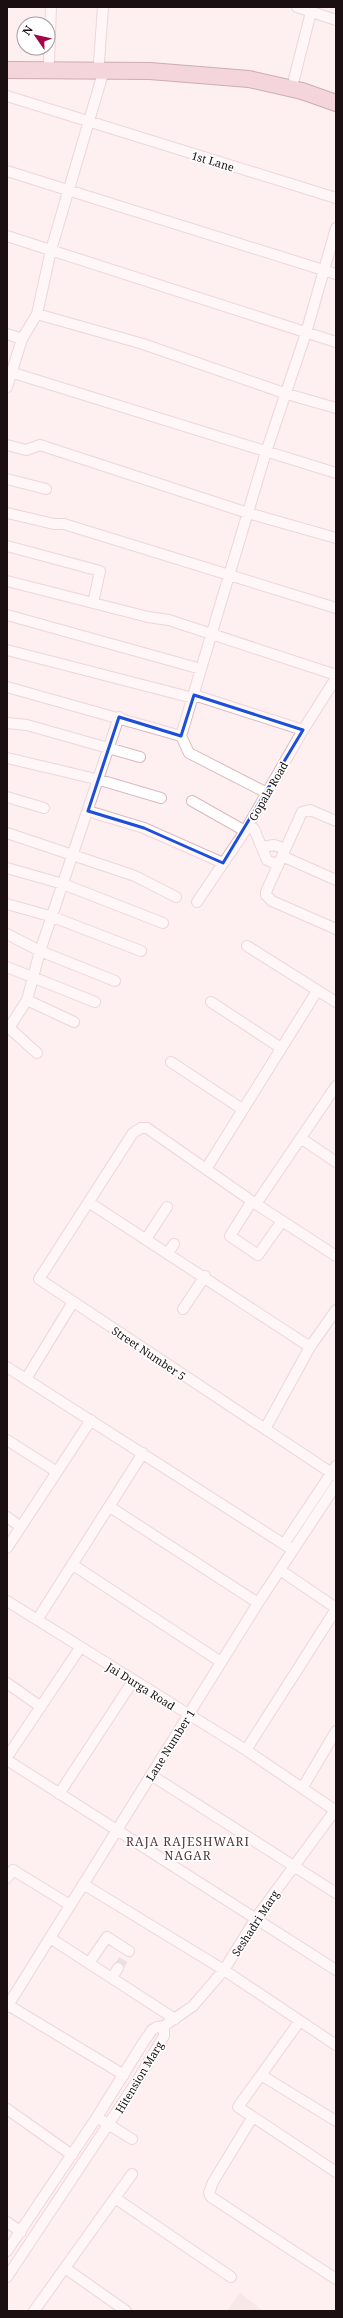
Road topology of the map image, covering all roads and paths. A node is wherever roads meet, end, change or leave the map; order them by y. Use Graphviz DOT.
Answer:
graph roads {
  1 [pos="51,7"];
  2 [pos="103,7"];
  3 [pos="305,9"];
  4 [pos="336,20"];
  5 [pos="7,61"];
  6 [pos="49,61"];
  7 [pos="101,66"];
  8 [pos="7,70"];
  9 [pos="242,74"];
  10 [pos="294,79"];
  11 [pos="336,91"];
  12 [pos="7,96"];
  13 [pos="336,103"];
  14 [pos="90,122"];
  15 [pos="7,171"];
  16 [pos="68,190"];
  17 [pos="336,198"];
  18 [pos="336,228"];
  19 [pos="7,236"];
  20 [pos="50,250"];
  21 [pos="322,270"];
  22 [pos="336,274"];
  23 [pos="37,314"];
  24 [pos="306,333"];
  25 [pos="7,334"];
  26 [pos="22,339"];
  27 [pos="336,342"];
  28 [pos="10,372"];
  29 [pos="7,387"];
  30 [pos="287,394"];
  31 [pos="336,408"];
  32 [pos="7,445"];
  33 [pos="266,452"];
  34 [pos="336,473"];
  35 [pos="7,479"];
  36 [pos="46,489"];
  37 [pos="7,513"];
  38 [pos="248,513"];
  39 [pos="336,538"];
  40 [pos="7,546"];
  41 [pos="229,575"];
  42 [pos="7,581"];
  43 [pos="92,603"];
  44 [pos="336,608"];
  45 [pos="7,615"];
  46 [pos="212,634"];
  47 [pos="7,650"];
  48 [pos="201,668"];
  49 [pos="336,675"];
  50 [pos="336,678"];
  51 [pos="7,687"];
  52 [pos="193,696"];
  53 [pos="119,717"];
  54 [pos="7,723"];
  55 [pos="303,730"];
  56 [pos="181,736"];
  57 [pos="110,748"];
  58 [pos="140,757"];
  59 [pos="7,758"];
  60 [pos="100,780"];
  61 [pos="268,794"];
  62 [pos="7,797"];
  63 [pos="161,798"];
  64 [pos="192,801"];
  65 [pos="44,808"];
  66 [pos="88,811"];
  67 [pos="336,821"];
  68 [pos="247,827"];
  69 [pos="7,834"];
  70 [pos="262,847"];
  71 [pos="72,854"];
  72 [pos="282,857"];
  73 [pos="223,863"];
  74 [pos="7,868"];
  75 [pos="336,880"];
  76 [pos="63,884"];
  77 [pos="176,896"];
  78 [pos="197,902"];
  79 [pos="7,904"];
  80 [pos="52,917"];
  81 [pos="163,923"];
  82 [pos="336,929"];
  83 [pos="7,934"];
  84 [pos="247,946"];
  85 [pos="40,951"];
  86 [pos="141,951"];
  87 [pos="7,967"];
  88 [pos="33,978"];
  89 [pos="115,981"];
  90 [pos="317,990"];
  91 [pos="27,1000"];
  92 [pos="95,1002"];
  93 [pos="211,1002"];
  94 [pos="336,1002"];
  95 [pos="74,1022"];
  96 [pos="8,1027"];
  97 [pos="281,1048"];
  98 [pos="38,1052"];
  99 [pos="171,1062"];
  100 [pos="336,1086"];
  101 [pos="242,1109"];
  102 [pos="302,1139"];
  103 [pos="336,1162"];
  104 [pos="206,1169"];
  105 [pos="90,1203"];
  106 [pos="254,1203"];
  107 [pos="167,1207"];
  108 [pos="282,1221"];
  109 [pos="146,1239"];
  110 [pos="174,1244"];
  111 [pos="168,1253"];
  112 [pos="336,1256"];
  113 [pos="205,1276"];
  114 [pos="72,1302"];
  115 [pos="183,1310"];
  116 [pos="336,1310"];
  117 [pos="310,1347"];
  118 [pos="7,1367"];
  119 [pos="26,1378"];
  120 [pos="91,1420"];
  121 [pos="265,1429"];
  122 [pos="7,1440"];
  123 [pos="143,1453"];
  124 [pos="57,1472"];
  125 [pos="335,1472"];
  126 [pos="336,1485"];
  127 [pos="110,1507"];
  128 [pos="7,1517"];
  129 [pos="21,1527"];
  130 [pos="284,1544"];
  131 [pos="7,1548"];
  132 [pos="293,1550"];
  133 [pos="73,1565"];
  134 [pos="280,1570"];
  135 [pos="7,1601"];
  136 [pos="258,1603"];
  137 [pos="336,1609"];
  138 [pos="37,1620"];
  139 [pos="80,1648"];
  140 [pos="222,1662"];
  141 [pos="133,1681"];
  142 [pos="7,1684"];
  143 [pos="41,1707"];
  144 [pos="188,1716"];
  145 [pos="336,1732"];
  146 [pos="246,1750"];
  147 [pos="7,1757"];
  148 [pos="7,1760"];
  149 [pos="151,1775"];
  150 [pos="302,1787"];
  151 [pos="59,1794"];
  152 [pos="336,1810"];
  153 [pos="116,1830"];
  154 [pos="294,1866"];
  155 [pos="9,1871"];
  156 [pos="83,1884"];
  157 [pos="336,1893"];
  158 [pos="70,1905"];
  159 [pos="256,1918"];
  160 [pos="50,1938"];
  161 [pos="130,1951"];
  162 [pos="101,1957"];
  163 [pos="92,1965"];
  164 [pos="118,1968"];
  165 [pos="224,1970"];
  166 [pos="336,1970"];
  167 [pos="112,1978"];
  168 [pos="8,2006"];
  169 [pos="174,2019"];
  170 [pos="299,2022"];
  171 [pos="164,2026"];
  172 [pos="336,2045"];
  173 [pos="124,2075"];
  174 [pos="260,2075"];
  175 [pos="7,2108"];
  176 [pos="97,2117"];
  177 [pos="252,2118"];
  178 [pos="336,2121"];
  179 [pos="109,2125"];
  180 [pos="132,2139"];
  181 [pos="72,2155"];
  182 [pos="336,2172"];
  183 [pos="132,2174"];
  184 [pos="115,2198"];
  185 [pos="7,2222"];
  186 [pos="20,2232"];
  187 [pos="7,2251"];
  188 [pos="65,2268"];
  189 [pos="7,2277"];
  190 [pos="231,2277"];
  191 [pos="336,2279"];
  192 [pos="34,2311"];
  193 [pos="126,2311"];
  1 -- 6 [label="street"];
  2 -- 7 [label="street"];
  3 -- 4 [label="street"];
  3 -- 10 [label="street"];
  5 -- 6 [label="main road"];
  6 -- 7 [label="main road"];
  7 -- 8 [label="main road"];
  7 -- 9 [label="main road"];
  7 -- 14 [label="street"];
  9 -- 10 [label="main road"];
  9 -- 13 [label="main road"];
  10 -- 11 [label="main road"];
  12 -- 14 [label="street, 1st Lane"];
  14 -- 16 [label="street"];
  14 -- 17 [label="street, 1st Lane"];
  15 -- 16 [label="street"];
  16 -- 20 [label="street"];
  16 -- 21 [label="street"];
  18 -- 21 [label="street"];
  19 -- 20 [label="street"];
  20 -- 23 [label="street"];
  20 -- 24 [label="street"];
  21 -- 22 [label="street"];
  21 -- 24 [label="street"];
  23 -- 26 [label="street"];
  23 -- 30 [label="street"];
  24 -- 27 [label="street"];
  24 -- 30 [label="street"];
  25 -- 26 [label="street"];
  26 -- 28 [label="street"];
  28 -- 29 [label="street"];
  28 -- 33 [label="street"];
  30 -- 31 [label="street"];
  30 -- 33 [label="street"];
  32 -- 38 [label="street"];
  33 -- 34 [label="street"];
  33 -- 38 [label="street"];
  35 -- 36 [label="street"];
  37 -- 41 [label="street"];
  38 -- 39 [label="street"];
  38 -- 41 [label="street"];
  40 -- 43 [label="street"];
  41 -- 44 [label="street"];
  41 -- 46 [label="street"];
  42 -- 43 [label="street"];
  43 -- 46 [label="street"];
  45 -- 48 [label="street"];
  46 -- 48 [label="street"];
  46 -- 49 [label="street"];
  47 -- 52 [label="street"];
  48 -- 52 [label="street"];
  50 -- 55 [label="street, Gopala Road"];
  51 -- 53 [label="street"];
  52 -- 55 [label="street"];
  52 -- 56 [label="street"];
  53 -- 56 [label="street"];
  53 -- 57 [label="street"];
  54 -- 57 [label="street"];
  55 -- 61 [label="street, Gopala Road"];
  56 -- 61 [label="street"];
  57 -- 58 [label="street"];
  57 -- 60 [label="street"];
  59 -- 60 [label="street"];
  60 -- 63 [label="street"];
  60 -- 66 [label="street"];
  61 -- 68 [label="street, Gopala Road"];
  62 -- 65 [label="street"];
  64 -- 68 [label="street"];
  66 -- 71 [label="street"];
  66 -- 73 [label="street"];
  67 -- 72 [label="street"];
  68 -- 70 [label="street"];
  68 -- 73 [label="street, Gopala Road"];
  69 -- 71 [label="street"];
  70 -- 72 [label="street"];
  70 -- 72 [label="street"];
  71 -- 76 [label="street"];
  71 -- 77 [label="street"];
  72 -- 75 [label="street"];
  72 -- 82 [label="street"];
  73 -- 78 [label="street, Gopala Road"];
  74 -- 76 [label="street"];
  76 -- 80 [label="street"];
  76 -- 81 [label="street"];
  79 -- 80 [label="street"];
  80 -- 85 [label="street"];
  80 -- 86 [label="street"];
  83 -- 85 [label="street"];
  84 -- 90 [label="street"];
  85 -- 88 [label="street"];
  85 -- 89 [label="street"];
  87 -- 88 [label="street"];
  88 -- 91 [label="street"];
  88 -- 92 [label="street"];
  90 -- 94 [label="street"];
  90 -- 97 [label="street"];
  91 -- 95 [label="street"];
  91 -- 96 [label="street"];
  93 -- 97 [label="street"];
  96 -- 98 [label="street"];
  97 -- 101 [label="street"];
  99 -- 101 [label="street"];
  100 -- 102 [label="street"];
  101 -- 104 [label="street"];
  102 -- 103 [label="street"];
  102 -- 106 [label="street"];
  104 -- 105 [label="street"];
  104 -- 106 [label="street"];
  105 -- 109 [label="street"];
  105 -- 114 [label="street, Street Number 5"];
  106 -- 108 [label="street"];
  106 -- 108 [label="street"];
  107 -- 109 [label="street"];
  108 -- 112 [label="street"];
  109 -- 111 [label="street"];
  110 -- 111 [label="street"];
  111 -- 113 [label="street"];
  113 -- 115 [label="street"];
  113 -- 117 [label="street"];
  114 -- 119 [label="street"];
  114 -- 121 [label="street, Street Number 5"];
  116 -- 117 [label="street"];
  117 -- 121 [label="street"];
  118 -- 119 [label="street"];
  119 -- 120 [label="street"];
  120 -- 123 [label="street"];
  120 -- 124 [label="street"];
  121 -- 125 [label="street, Street Number 5"];
  122 -- 124 [label="street"];
  123 -- 127 [label="street"];
  123 -- 130 [label="street"];
  124 -- 129 [label="street"];
  125 -- 130 [label="street"];
  126 -- 132 [label="street, Lane Number 1"];
  127 -- 133 [label="street"];
  127 -- 136 [label="street"];
  128 -- 129 [label="street"];
  129 -- 131 [label="street"];
  130 -- 132 [label="street"];
  132 -- 134 [label="street, Lane Number 1"];
  133 -- 138 [label="street"];
  133 -- 140 [label="street"];
  134 -- 136 [label="street, Lane Number 1"];
  134 -- 137 [label="street"];
  135 -- 138 [label="street, Jai Durga Road"];
  136 -- 140 [label="street, Lane Number 1"];
  137 -- 146 [label="street"];
  138 -- 139 [label="street, Jai Durga Road"];
  139 -- 141 [label="street, Jai Durga Road"];
  139 -- 143 [label="street"];
  140 -- 144 [label="street, Lane Number 1"];
  141 -- 144 [label="street, Jai Durga Road"];
  141 -- 151 [label="street"];
  142 -- 143 [label="street"];
  143 -- 147 [label="street"];
  144 -- 146 [label="street, Jai Durga Road"];
  144 -- 149 [label="street, Lane Number 1"];
  145 -- 150 [label="street"];
  146 -- 150 [label="street, Jai Durga Road"];
  148 -- 151 [label="street"];
  149 -- 153 [label="street, Lane Number 1"];
  149 -- 154 [label="street"];
  150 -- 152 [label="street, Jai Durga Road"];
  151 -- 153 [label="street"];
  152 -- 154 [label="street, Seshadri Marg"];
  153 -- 156 [label="street, Lane Number 1"];
  153 -- 159 [label="street"];
  154 -- 157 [label="street"];
  154 -- 159 [label="street, Seshadri Marg"];
  155 -- 158 [label="street"];
  156 -- 158 [label="street, Lane Number 1"];
  156 -- 165 [label="street"];
  158 -- 160 [label="street, Lane Number 1"];
  159 -- 165 [label="street, Seshadri Marg"];
  159 -- 166 [label="street"];
  160 -- 163 [label="street"];
  160 -- 168 [label="street, Lane Number 1"];
  161 -- 163 [label="street"];
  162 -- 163 [label="street"];
  163 -- 167 [label="street"];
  164 -- 167 [label="street"];
  165 -- 169 [label="street, Seshadri Marg"];
  165 -- 170 [label="street"];
  167 -- 169 [label="street"];
  168 -- 173 [label="street"];
  169 -- 171 [label="street, Seshadri Marg"];
  170 -- 172 [label="street"];
  170 -- 174 [label="street"];
  171 -- 173 [label="street, Hitension Marg"];
  171 -- 179 [label="street, Hitension Marg"];
  173 -- 176 [label="street, Hitension Marg"];
  174 -- 177 [label="street"];
  174 -- 178 [label="street"];
  175 -- 181 [label="street"];
  176 -- 179 [label="street"];
  176 -- 181 [label="street, Hitension Marg"];
  177 -- 182 [label="street"];
  177 -- 191 [label="street"];
  179 -- 180 [label="street"];
  179 -- 189 [label="street, Hitension Marg"];
  181 -- 186 [label="street, Hitension Marg"];
  183 -- 184 [label="street"];
  184 -- 188 [label="street"];
  184 -- 190 [label="street"];
  185 -- 186 [label="street"];
  186 -- 187 [label="street, Hitension Marg"];
  188 -- 192 [label="street"];
  188 -- 193 [label="street"];
}
